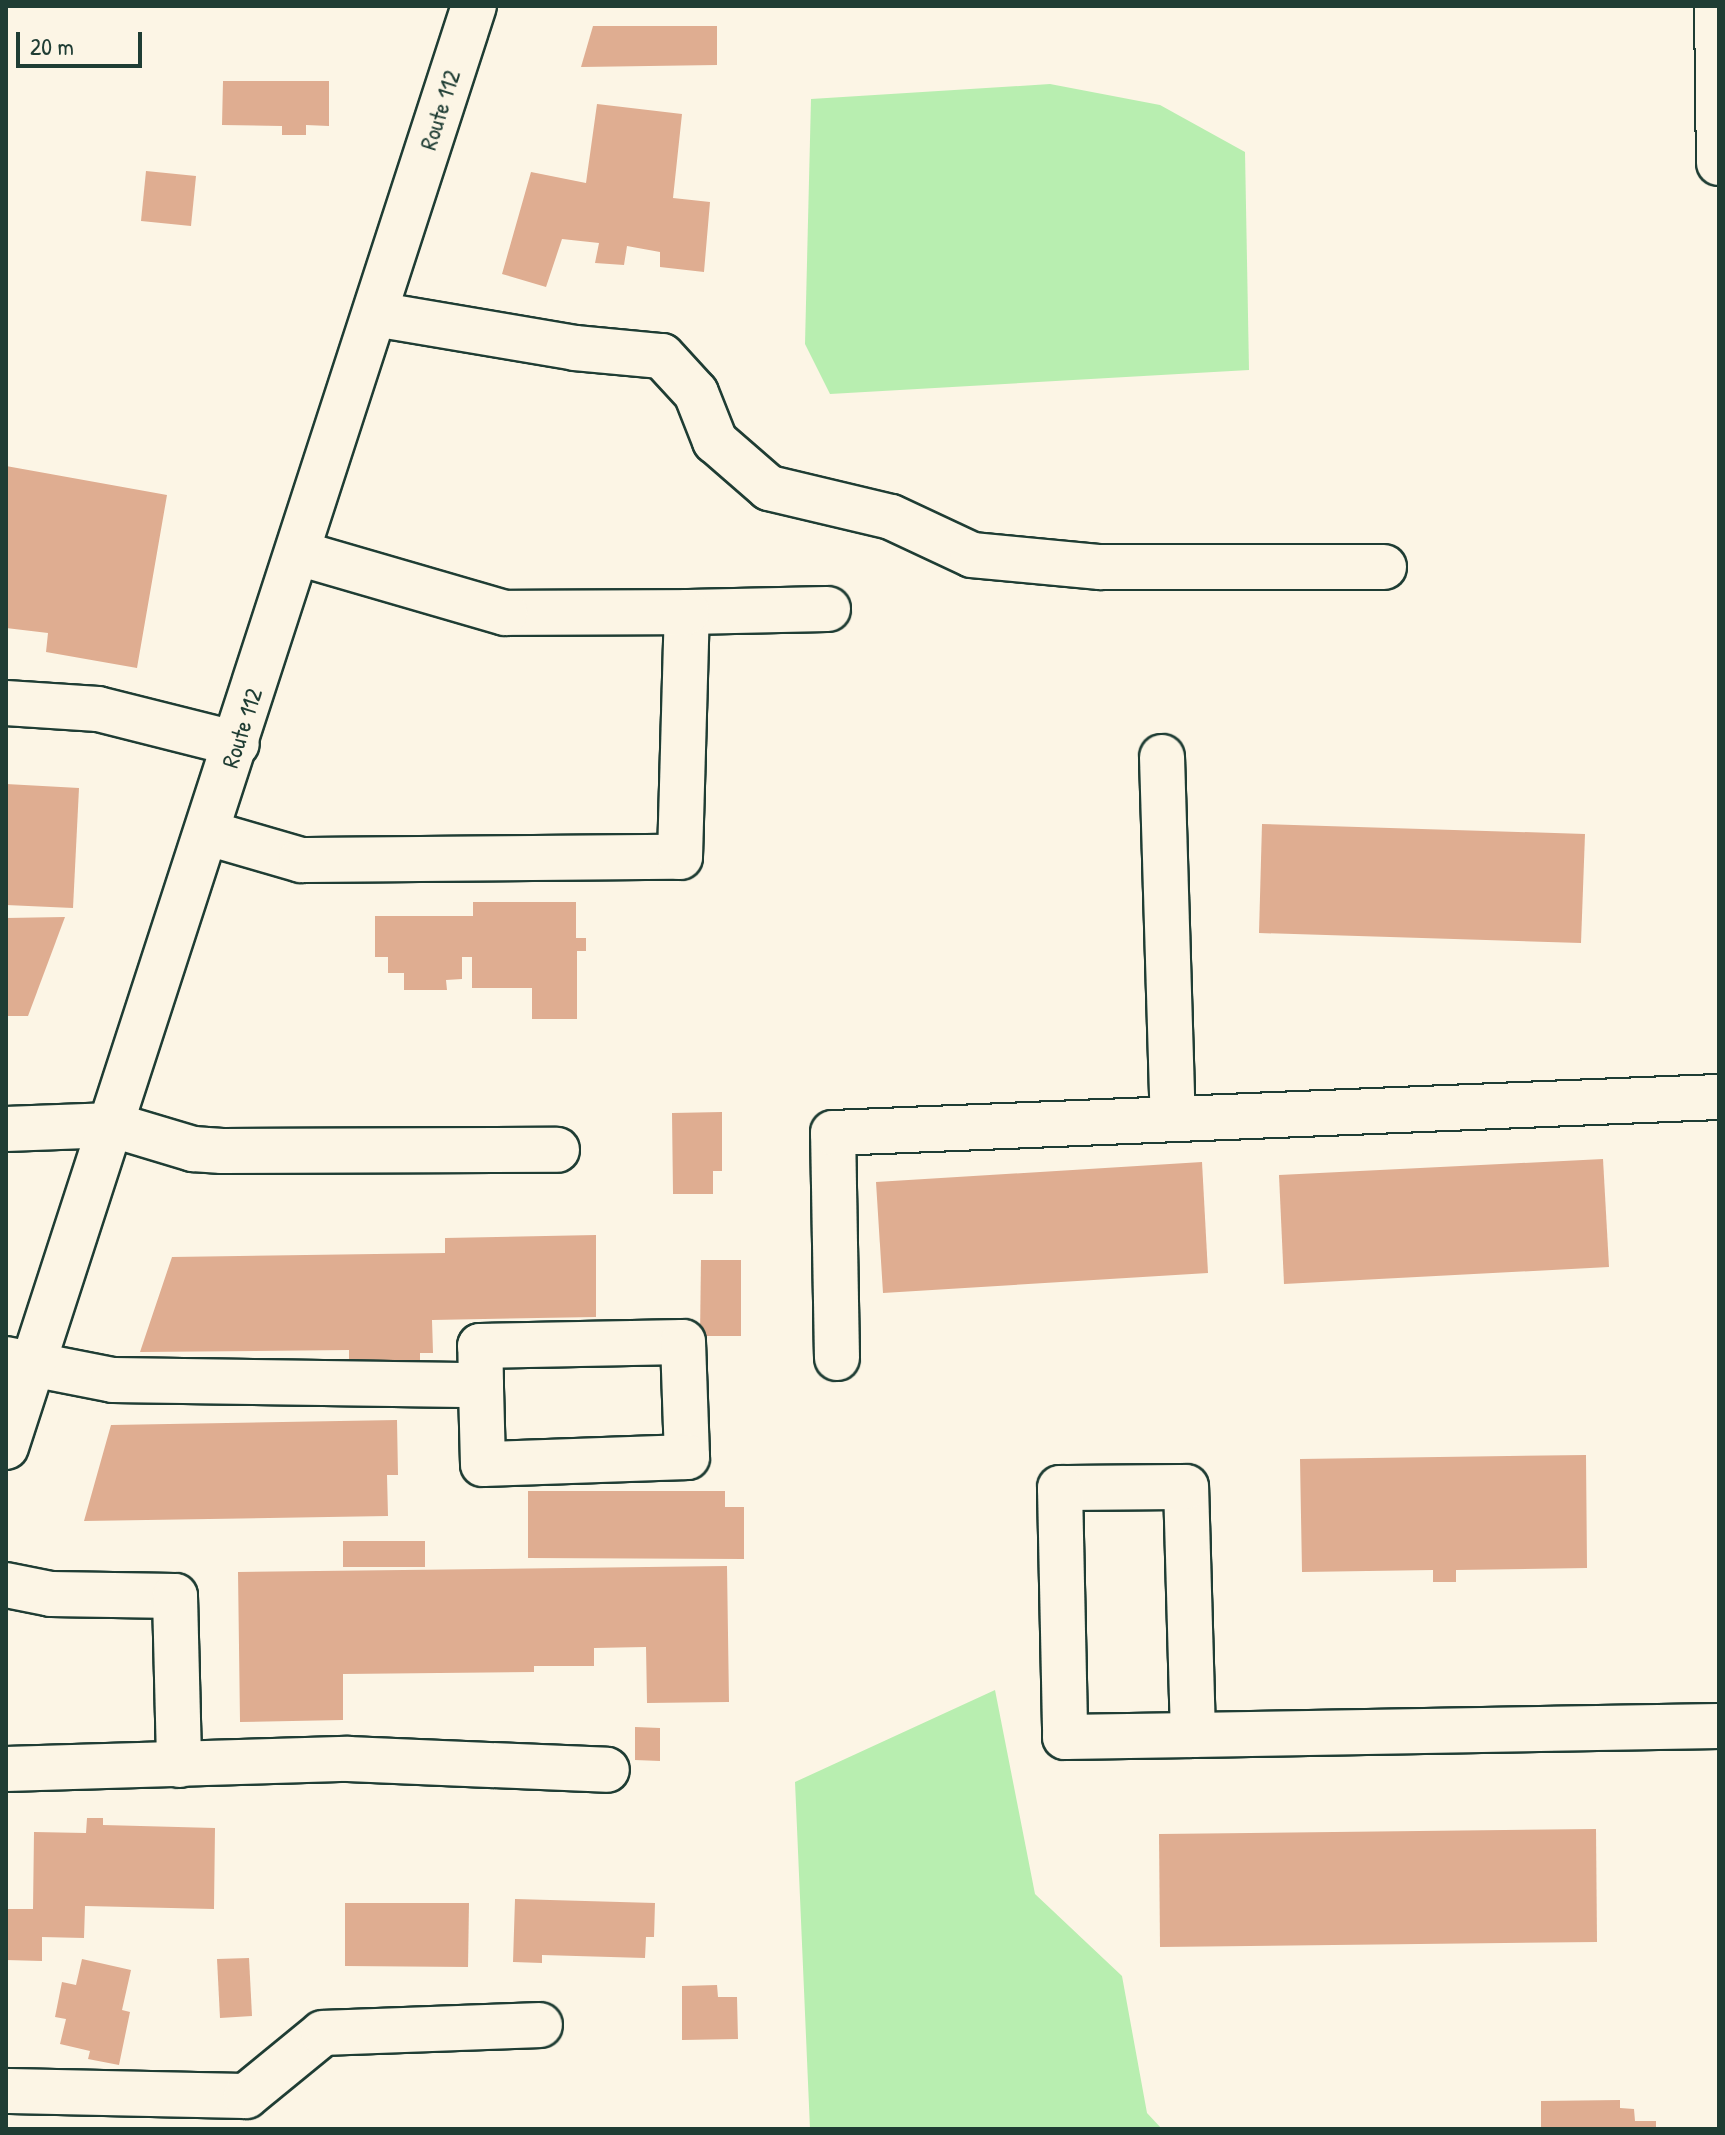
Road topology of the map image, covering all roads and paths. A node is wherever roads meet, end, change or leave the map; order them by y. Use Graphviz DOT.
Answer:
graph roads {
  1 [pos="474,6"];
  2 [pos="1717,6"];
  3 [pos="1718,59"];
  4 [pos="1719,163"];
  5 [pos="375,314"];
  6 [pos="298,553"];
  7 [pos="1384,567"];
  8 [pos="828,609"];
  9 [pos="687,612"];
  10 [pos="6,703"];
  11 [pos="237,744"];
  12 [pos="1162,757"];
  13 [pos="208,833"];
  14 [pos="1719,1097"];
  15 [pos="1173,1119"];
  16 [pos="113,1125"];
  17 [pos="6,1129"];
  18 [pos="557,1150"];
  19 [pos="837,1358"];
  20 [pos="18,1362"];
  21 [pos="481,1385"];
  22 [pos="6,1447"];
  23 [pos="6,1585"];
  24 [pos="1719,1726"];
  25 [pos="1193,1735"];
  26 [pos="179,1765"];
  27 [pos="6,1769"];
  28 [pos="607,1770"];
  29 [pos="540,2025"];
  30 [pos="6,2091"];
  1 -- 5 [label="main road, Route 112"];
  2 -- 3 [label="main road"];
  3 -- 4 [label="main road"];
  5 -- 6 [label="main road, Route 112"];
  5 -- 7 [label="main road"];
  6 -- 9 [label="main road"];
  6 -- 11 [label="main road, Route 112"];
  8 -- 9 [label="main road"];
  9 -- 13 [label="main road"];
  10 -- 11 [label="main road"];
  11 -- 13 [label="main road, Route 112"];
  12 -- 15 [label="main road"];
  13 -- 16 [label="main road, Route 112"];
  14 -- 15 [label="main road"];
  15 -- 19 [label="main road"];
  16 -- 17 [label="main road"];
  16 -- 18 [label="main road"];
  16 -- 20 [label="main road, Route 112"];
  20 -- 21 [label="main road"];
  20 -- 22 [label="main road, Route 112"];
  21 -- 21 [label="main road"];
  23 -- 26 [label="main road"];
  24 -- 25 [label="main road"];
  25 -- 25 [label="main road"];
  26 -- 27 [label="main road"];
  26 -- 28 [label="main road"];
  29 -- 30 [label="main road"];
}
